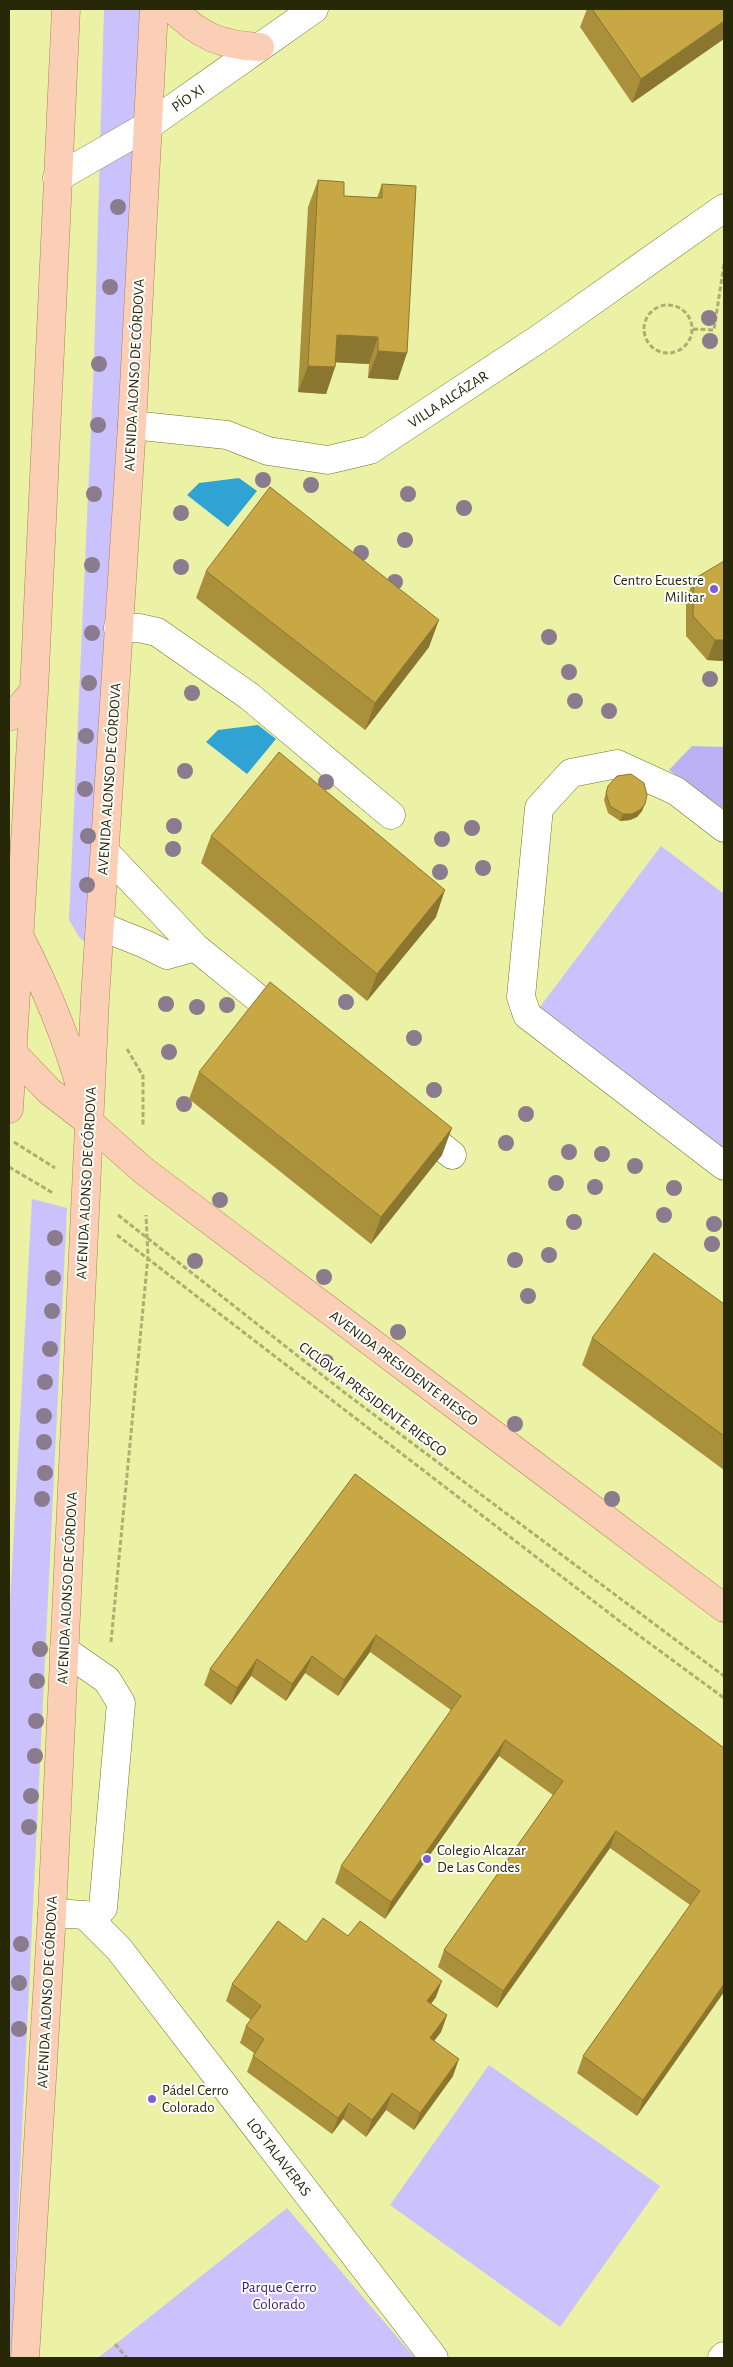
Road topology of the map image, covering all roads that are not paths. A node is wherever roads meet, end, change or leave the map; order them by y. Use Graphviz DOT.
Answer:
graph roads {
  1 [pos="66,9"];
  2 [pos="154,9"];
  3 [pos="173,9"];
  4 [pos="314,9"];
  5 [pos="260,47"];
  6 [pos="148,125"];
  7 [pos="57,178"];
  8 [pos="724,208"];
  9 [pos="132,425"];
  10 [pos="118,628"];
  11 [pos="34,691"];
  12 [pos="9,717"];
  13 [pos="392,815"];
  14 [pos="724,828"];
  15 [pos="105,852"];
  16 [pos="14,925"];
  17 [pos="100,926"];
  18 [pos="195,947"];
  19 [pos="309,1039"];
  20 [pos="10,1051"];
  21 [pos="392,1106"];
  22 [pos="9,1108"];
  23 [pos="89,1122"];
  24 [pos="452,1155"];
  25 [pos="724,1166"];
  26 [pos="724,1608"];
  27 [pos="64,1650"];
  28 [pos="52,1913"];
  29 [pos="90,1921"];
  30 [pos="25,2358"];
  31 [pos="434,2358"];
  1 -- 7 [label="main road"];
  2 -- 6 [label="main road, AVENIDA ALONSO DE CÓRDOVA"];
  3 -- 5 [label="main road"];
  4 -- 5 [label="street, PÍO XI"];
  5 -- 6 [label="street, PÍO XI"];
  6 -- 7 [label="street, PÍO XI"];
  6 -- 9 [label="main road, AVENIDA ALONSO DE CÓRDOVA"];
  7 -- 11 [label="main road"];
  8 -- 9 [label="street, VILLA ALCÁZAR"];
  9 -- 10 [label="main road, AVENIDA ALONSO DE CÓRDOVA"];
  10 -- 13 [label="street"];
  10 -- 15 [label="main road, AVENIDA ALONSO DE CÓRDOVA"];
  11 -- 12 [label="main road"];
  11 -- 16 [label="main road"];
  14 -- 25 [label="street"];
  15 -- 17 [label="main road, AVENIDA ALONSO DE CÓRDOVA"];
  15 -- 18 [label="street"];
  16 -- 20 [label="main road"];
  16 -- 23 [label="main road"];
  17 -- 18 [label="street"];
  17 -- 23 [label="main road, AVENIDA ALONSO DE CÓRDOVA"];
  18 -- 19 [label="street"];
  20 -- 22 [label="main road"];
  20 -- 23 [label="main road, AVENIDA PRESIDENTE RIESCO"];
  21 -- 24 [label="street"];
  23 -- 26 [label="main road, AVENIDA PRESIDENTE RIESCO"];
  23 -- 27 [label="main road, AVENIDA ALONSO DE CÓRDOVA"];
  27 -- 28 [label="main road, AVENIDA ALONSO DE CÓRDOVA"];
  27 -- 29 [label="street"];
  28 -- 29 [label="street, LOS TALAVERAS"];
  28 -- 30 [label="main road, AVENIDA ALONSO DE CÓRDOVA"];
  29 -- 31 [label="street, LOS TALAVERAS"];
}
